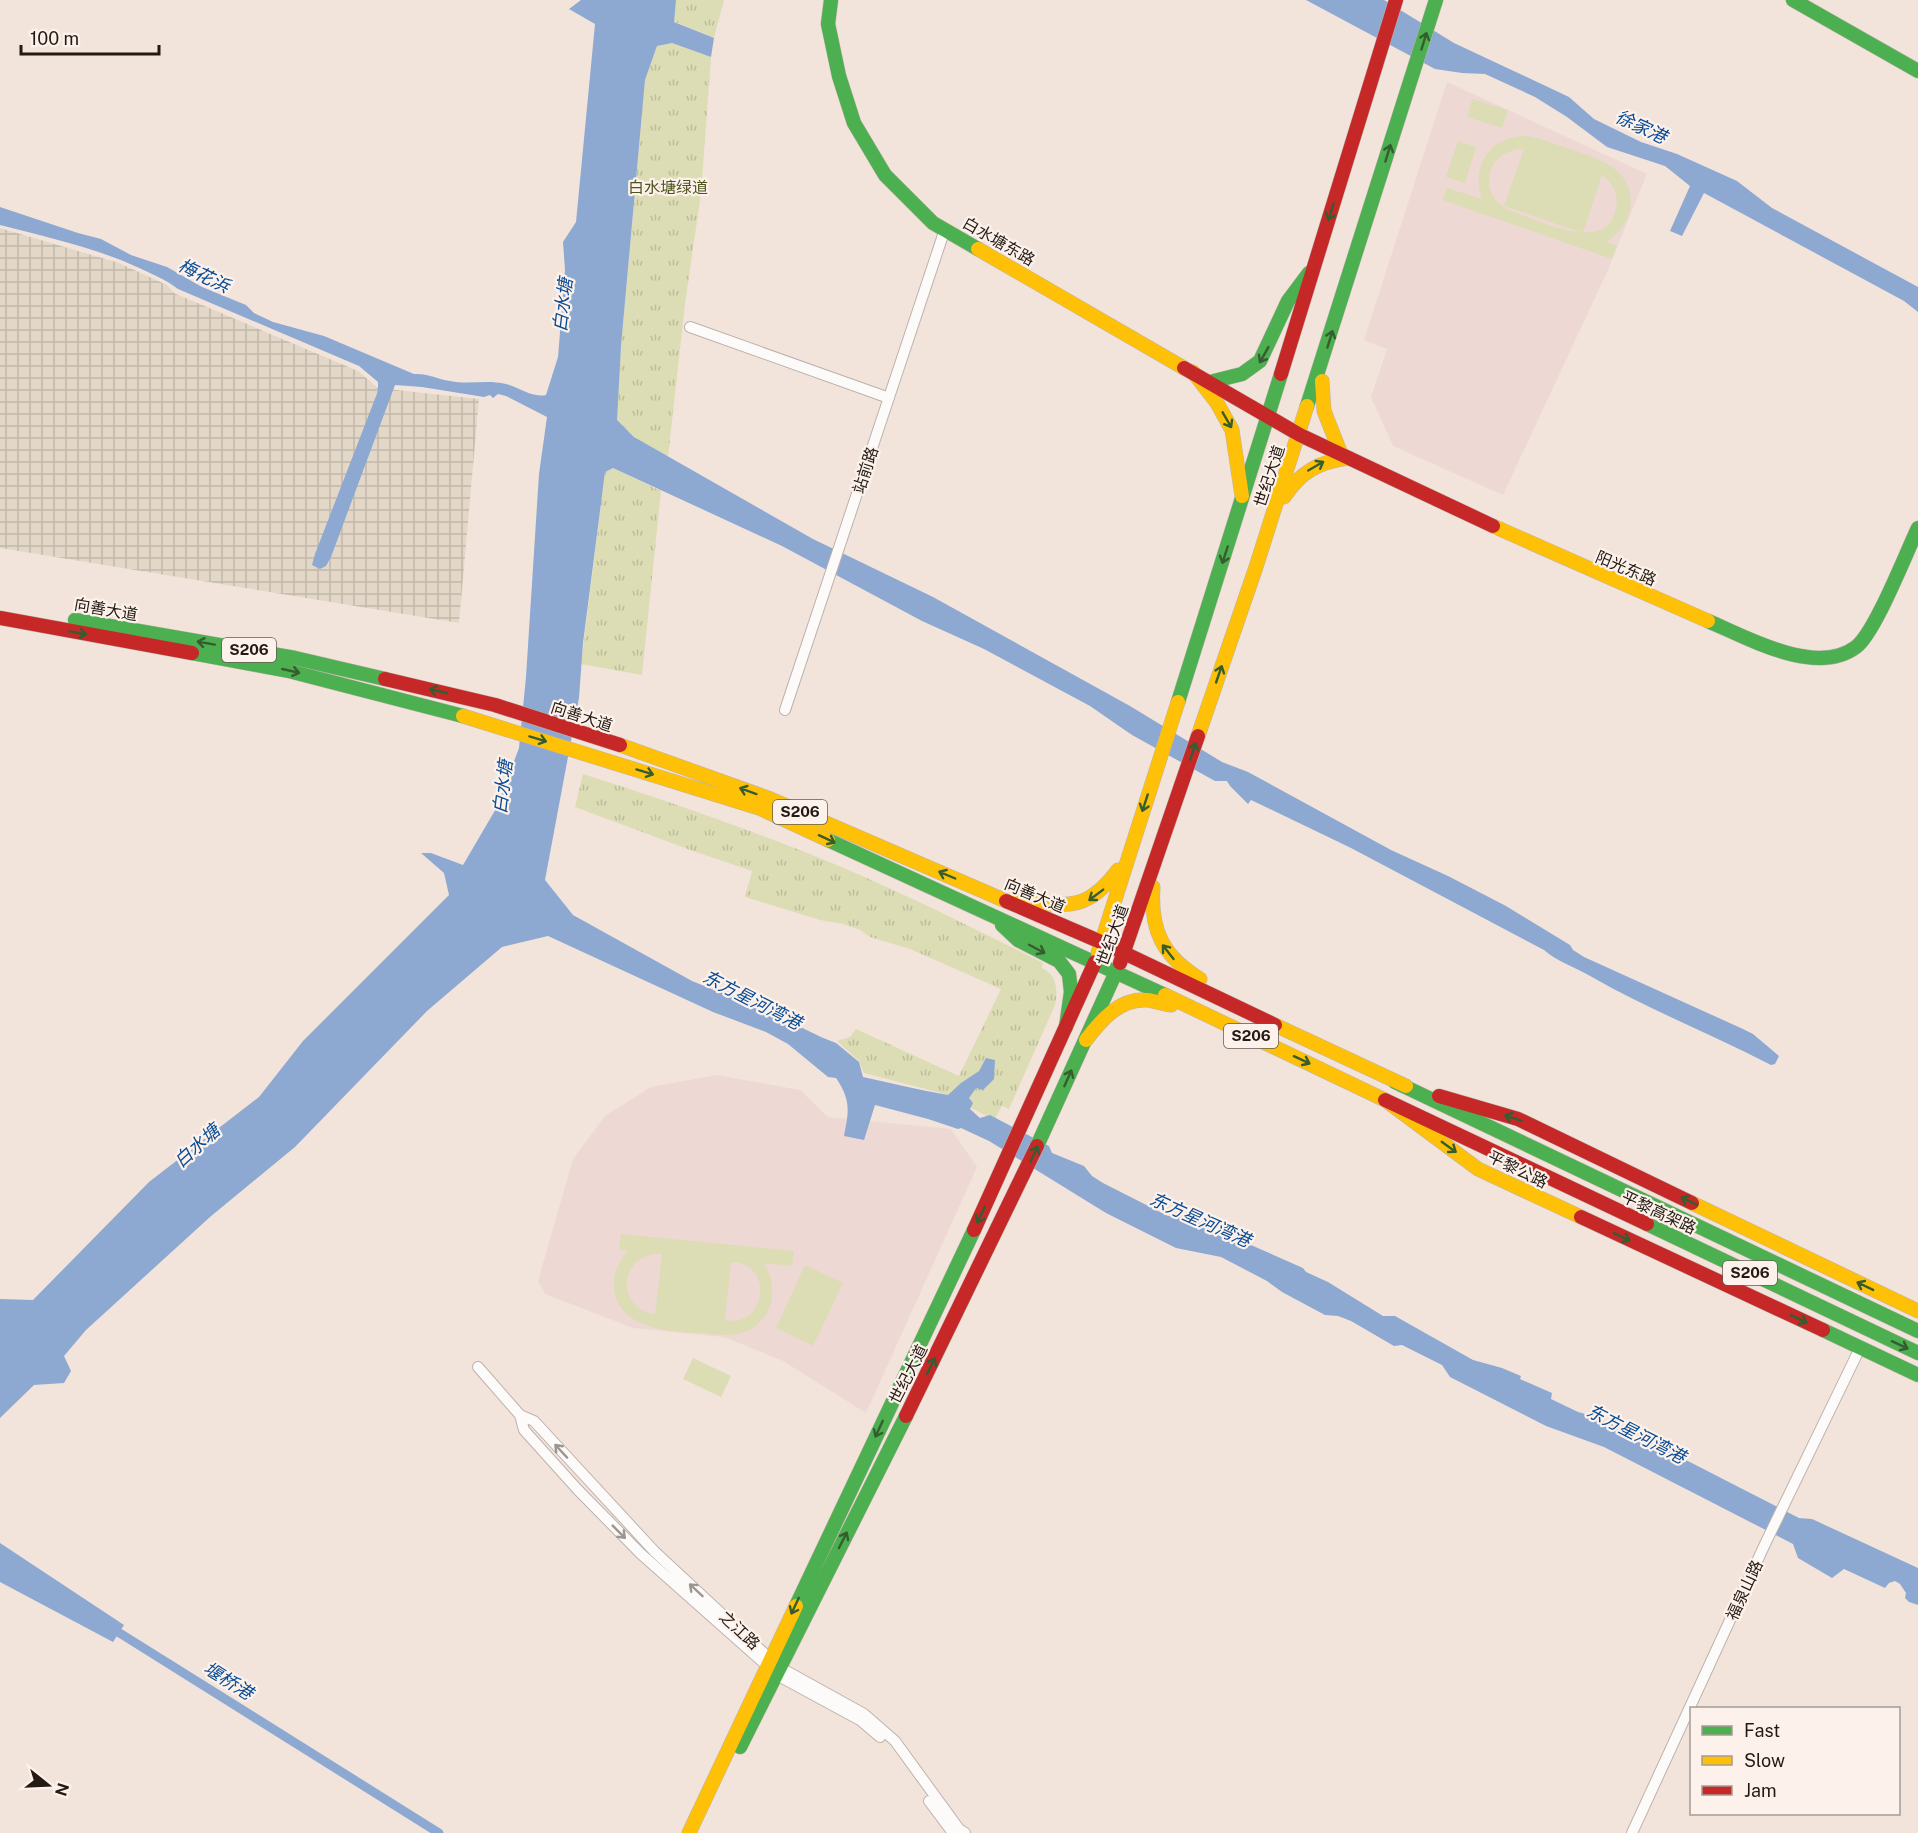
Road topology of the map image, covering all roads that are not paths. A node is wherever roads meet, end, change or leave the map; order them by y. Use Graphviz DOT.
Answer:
graph roads {
  1 [pos="831,0"];
  2 [pos="1396,0"];
  3 [pos="1792,0"];
  4 [pos="1435,4"];
  5 [pos="1918,71"];
  6 [pos="945,230"];
  7 [pos="1314,268"];
  8 [pos="690,327"];
  9 [pos="1322,364"];
  10 [pos="1193,372"];
  11 [pos="1210,382"];
  12 [pos="889,398"];
  13 [pos="1268,416"];
  14 [pos="1300,435"];
  15 [pos="1345,456"];
  16 [pos="1242,500"];
  17 [pos="1918,528"];
  18 [pos="1256,567"];
  19 [pos="0,608"];
  20 [pos="0,618"];
  21 [pos="785,710"];
  22 [pos="1131,849"];
  23 [pos="1157,857"];
  24 [pos="1001,898"];
  25 [pos="990,914"];
  26 [pos="1101,942"];
  27 [pos="1125,953"];
  28 [pos="1095,962"];
  29 [pos="1116,972"];
  30 [pos="1190,1007"];
  31 [pos="1247,1012"];
  32 [pos="1066,1028"];
  33 [pos="1086,1040"];
  34 [pos="1395,1082"];
  35 [pos="1385,1100"];
  36 [pos="1918,1311"];
  37 [pos="1918,1331"];
  38 [pos="1860,1348"];
  39 [pos="1918,1353"];
  40 [pos="477,1367"];
  41 [pos="1918,1375"];
  42 [pos="773,1668"];
  43 [pos="688,1833"];
  44 [pos="699,1833"];
  45 [pos="952,1833"];
  46 [pos="965,1833"];
  47 [pos="1632,1833"];
  1 -- 6 [label="main road, 白水塘东路"];
  2 -- 7 [label="main road, 世纪大道, one-way"];
  3 -- 5 [label="main road"];
  9 -- 4 [label="main road, 世纪大道, one-way"];
  6 -- 10 [label="main road, 白水塘东路"];
  6 -- 12 [label="street, 站前路"];
  7 -- 11 [label="main road, one-way"];
  7 -- 13 [label="main road, 世纪大道"];
  8 -- 12 [label="street"];
  9 -- 14 [label="main road, 世纪大道"];
  9 -- 15 [label="main road"];
  10 -- 11 [label="main road, 白水塘东路"];
  10 -- 16 [label="main road, one-way"];
  11 -- 13 [label="main road, 白水塘东路"];
  12 -- 21 [label="street, 站前路"];
  13 -- 14 [label="main road, 阳光东路"];
  13 -- 16 [label="main road, 世纪大道"];
  14 -- 15 [label="main road, 阳光东路"];
  14 -- 18 [label="main road, 世纪大道"];
  15 -- 17 [label="main road, 阳光东路"];
  18 -- 15 [label="main road, one-way"];
  16 -- 22 [label="main road, 世纪大道, one-way"];
  23 -- 18 [label="main road, 世纪大道, one-way"];
  24 -- 19 [label="main road, 向善大道 / S206, one-way"];
  20 -- 25 [label="main road, 向善大道 / S206, one-way"];
  22 -- 24 [label="main road, one-way"];
  22 -- 26 [label="main road, 世纪大道"];
  23 -- 27 [label="main road, 世纪大道"];
  31 -- 23 [label="main road, one-way"];
  24 -- 26 [label="main road, 向善大道 / S206"];
  25 -- 28 [label="main road, 向善大道 / S206"];
  25 -- 32 [label="main road, one-way"];
  26 -- 27 [label="main road, 向善大道 / S206"];
  26 -- 28 [label="main road, 世纪大道"];
  27 -- 29 [label="main road, 世纪大道"];
  27 -- 31 [label="main road, S206"];
  28 -- 29 [label="main road, 向善大道 / S206"];
  28 -- 32 [label="main road, 世纪大道"];
  29 -- 30 [label="main road, 平黎公路 / S206"];
  29 -- 33 [label="main road, 世纪大道"];
  30 -- 33 [label="main road"];
  30 -- 35 [label="main road, 平黎公路 / S206, one-way"];
  31 -- 34 [label="main road, S206"];
  32 -- 42 [label="main road, 世纪大道, one-way"];
  42 -- 33 [label="main road, 世纪大道, one-way"];
  36 -- 34 [label="main road, one-way"];
  34 -- 37 [label="main road, 平黎高架路 / S206"];
  35 -- 38 [label="main road, 平黎公路, one-way"];
  35 -- 39 [label="main road, 平黎高架路 / S206, one-way"];
  38 -- 41 [label="main road, 平黎公路"];
  38 -- 47 [label="street, 福泉山路"];
  40 -- 42 [label="street, 之江路"];
  42 -- 43 [label="main road, 世纪大道"];
  42 -- 44 [label="main road, 世纪大道"];
  42 -- 45 [label="street, 之江路"];
  42 -- 46 [label="street, 之江路"];
}
